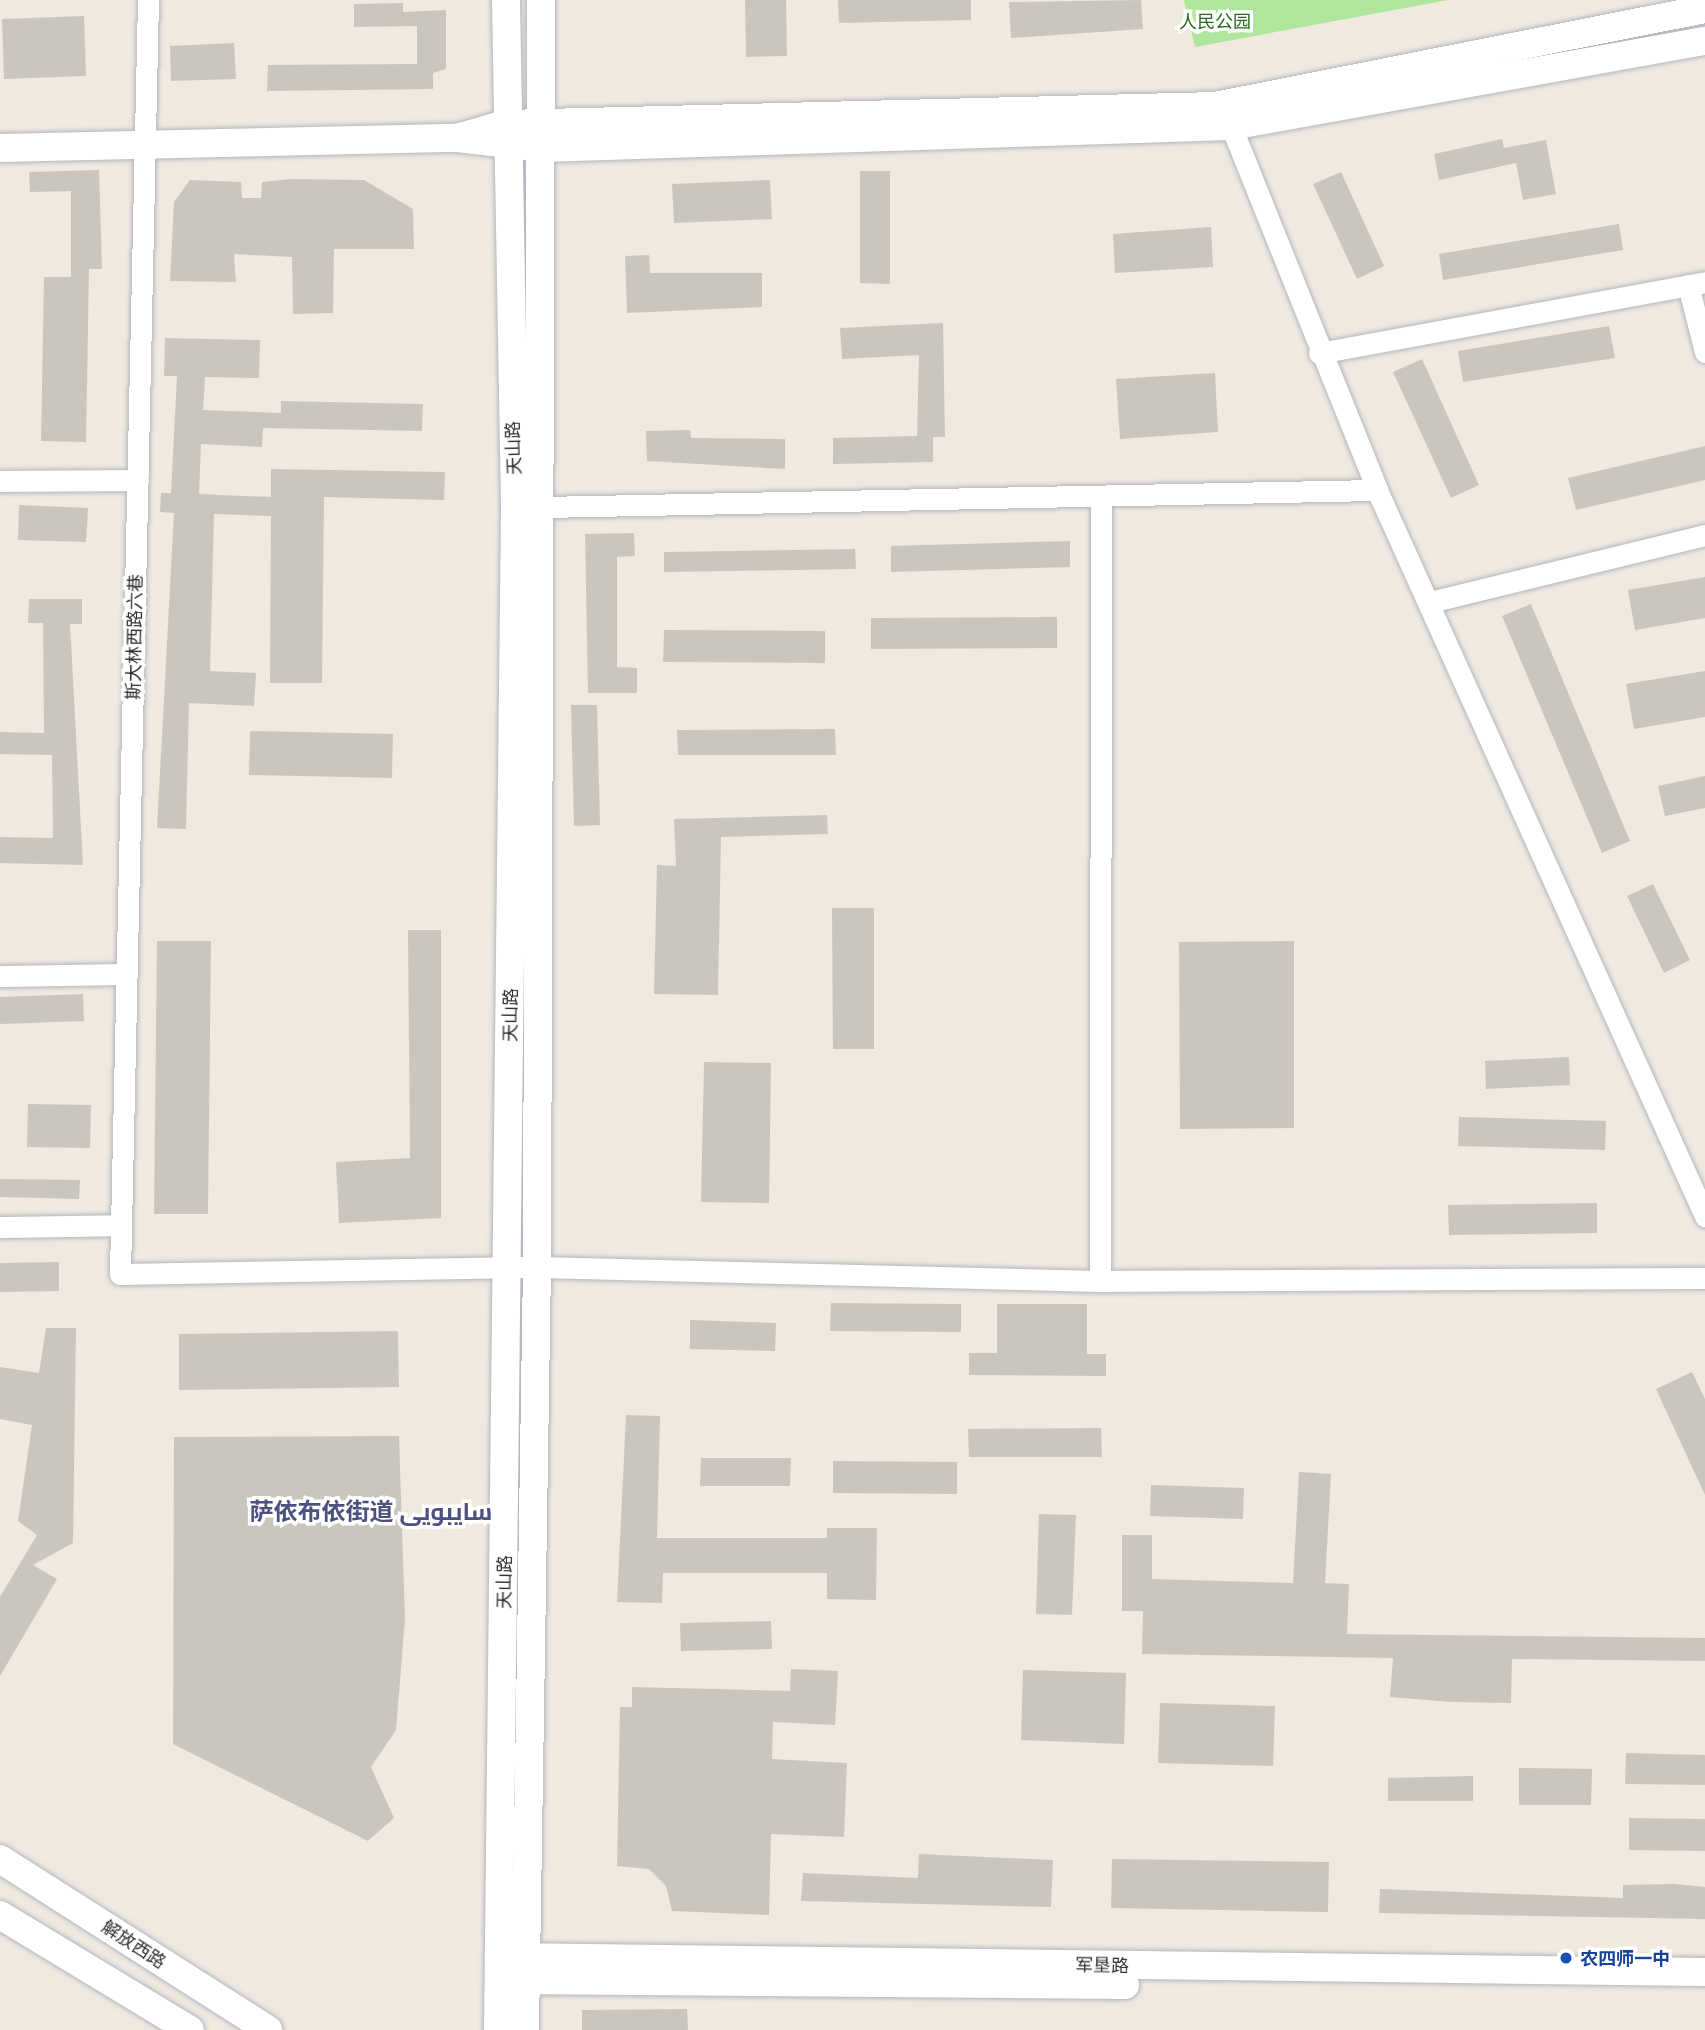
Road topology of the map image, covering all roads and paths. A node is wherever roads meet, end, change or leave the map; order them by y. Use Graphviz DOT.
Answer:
graph roads {
  1 [pos="148,0"];
  2 [pos="506,0"];
  3 [pos="541,0"];
  4 [pos="1705,9"];
  5 [pos="1705,41"];
  6 [pos="1231,126"];
  7 [pos="505,136"];
  8 [pos="542,137"];
  9 [pos="145,145"];
  10 [pos="0,148"];
  11 [pos="1696,283"];
  12 [pos="1705,352"];
  13 [pos="1319,353"];
  14 [pos="138,480"];
  15 [pos="0,481"];
  16 [pos="1377,490"];
  17 [pos="1101,498"];
  18 [pos="543,507"];
  19 [pos="1705,535"];
  20 [pos="1430,602"];
  21 [pos="127,974"];
  22 [pos="0,976"];
  23 [pos="1705,1216"];
  24 [pos="121,1225"];
  25 [pos="0,1227"];
  26 [pos="537,1266"];
  27 [pos="507,1268"];
  28 [pos="1705,1278"];
  29 [pos="1100,1281"];
  30 [pos="0,1859"];
  31 [pos="0,1915"];
  32 [pos="513,1968"];
  33 [pos="1705,1972"];
  34 [pos="1705,1990"];
  35 [pos="263,2029"];
  36 [pos="190,2030"];
  37 [pos="498,2030"];
  38 [pos="524,2030"];
  1 -- 9 [label="street, 斯大林西路六巷"];
  2 -- 7 [label="main road, 天山路"];
  3 -- 8 [label="main road, 天山路"];
  4 -- 8 [label="main road"];
  5 -- 6 [label="main road"];
  6 -- 8 [label="main road"];
  6 -- 13 [label="street"];
  7 -- 8 [label="main road"];
  7 -- 9 [label="main road"];
  7 -- 27 [label="main road, 天山路"];
  8 -- 18 [label="main road, 天山路"];
  9 -- 10 [label="main road"];
  9 -- 14 [label="street, 斯大林西路六巷"];
  11 -- 12 [label="street"];
  11 -- 13 [label="street"];
  13 -- 16 [label="street"];
  14 -- 15 [label="street"];
  14 -- 21 [label="street, 斯大林西路六巷"];
  16 -- 17 [label="street"];
  16 -- 20 [label="street"];
  17 -- 18 [label="street"];
  17 -- 29 [label="street"];
  18 -- 26 [label="main road, 天山路"];
  19 -- 20 [label="street"];
  20 -- 23 [label="street"];
  21 -- 22 [label="street"];
  21 -- 24 [label="street, 斯大林西路六巷"];
  24 -- 25 [label="street"];
  24 -- 27 [label="street, 斯大林西路六巷"];
  26 -- 27 [label="street"];
  26 -- 29 [label="street"];
  26 -- 32 [label="main road, 天山路"];
  27 -- 32 [label="main road, 天山路"];
  28 -- 29 [label="street"];
  30 -- 35 [label="main road, 解放西路"];
  31 -- 36 [label="main road"];
  32 -- 33 [label="main road, 军垦路"];
  32 -- 34 [label="main road, 军垦路"];
  32 -- 37 [label="main road, 天山路"];
  32 -- 38 [label="main road, 天山路"];
}
